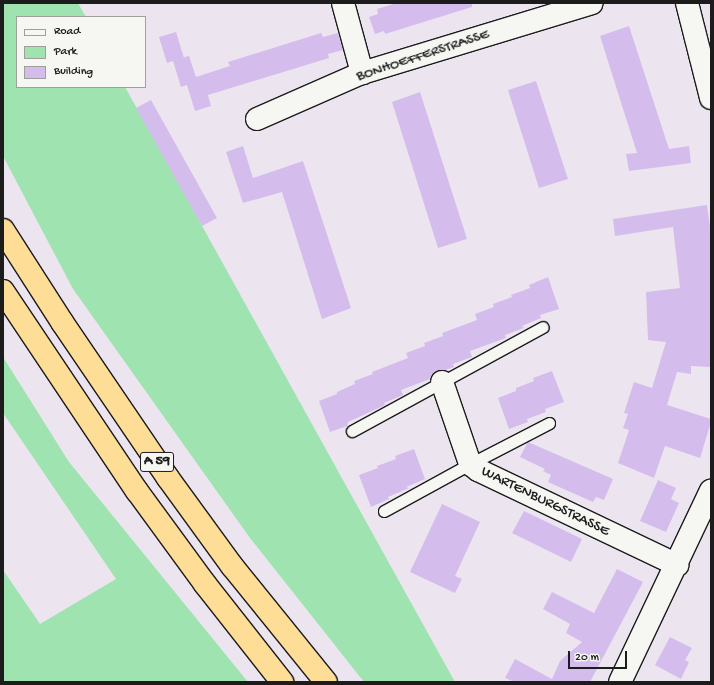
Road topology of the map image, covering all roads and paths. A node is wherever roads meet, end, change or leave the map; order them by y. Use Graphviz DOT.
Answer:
graph roads {
  1 [pos="343,3"];
  2 [pos="592,3"];
  3 [pos="687,3"];
  4 [pos="362,73"];
  5 [pos="711,98"];
  6 [pos="257,119"];
  7 [pos="3,230"];
  8 [pos="3,291"];
  9 [pos="543,327"];
  10 [pos="442,382"];
  11 [pos="549,423"];
  12 [pos="352,431"];
  13 [pos="470,464"];
  14 [pos="711,490"];
  15 [pos="384,511"];
  16 [pos="677,565"];
  17 [pos="621,681"];
  18 [pos="282,682"];
  19 [pos="326,682"];
  1 -- 4 [label="street"];
  2 -- 4 [label="street, BONHOEFFERSTRASSE"];
  3 -- 5 [label="street"];
  4 -- 6 [label="street, BONHOEFFERSTRASSE"];
  7 -- 19 [label="highway, A 59"];
  8 -- 18 [label="highway, A 59"];
  9 -- 10 [label="lane"];
  10 -- 12 [label="lane"];
  10 -- 13 [label="street, WARTENBURGSTRASSE"];
  11 -- 13 [label="lane"];
  13 -- 15 [label="lane"];
  13 -- 16 [label="street, WARTENBURGSTRASSE"];
  14 -- 16 [label="street"];
  16 -- 17 [label="street"];
}
